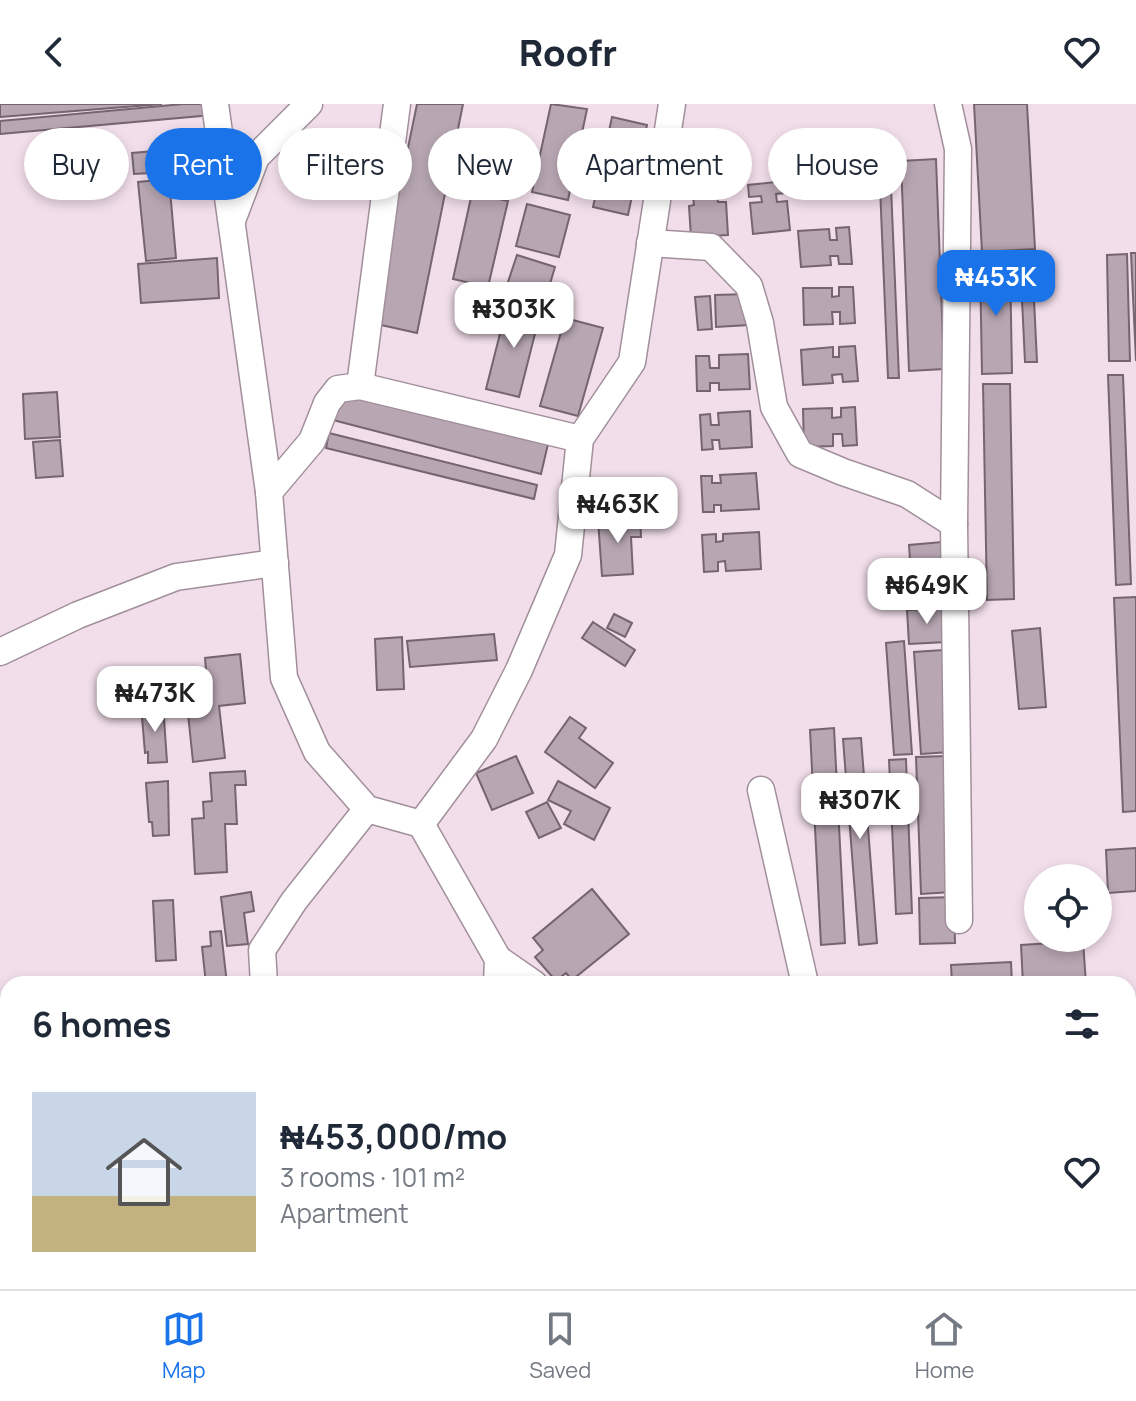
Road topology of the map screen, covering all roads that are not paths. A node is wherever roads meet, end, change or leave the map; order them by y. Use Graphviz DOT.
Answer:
graph roads {
  1 [pos="215,104"];
  2 [pos="309,104"];
  3 [pos="397,104"];
  4 [pos="672,104"];
  5 [pos="948,104"];
  6 [pos="233,220"];
  7 [pos="650,243"];
  8 [pos="360,386"];
  9 [pos="580,439"];
  10 [pos="269,492"];
  11 [pos="954,524"];
  12 [pos="275,563"];
  13 [pos="0,652"];
  14 [pos="761,790"];
  15 [pos="367,809"];
  16 [pos="421,824"];
  17 [pos="959,920"];
  18 [pos="497,972"];
  19 [pos="264,976"];
  20 [pos="803,976"];
  1 -- 6 [label="street"];
  2 -- 6 [label="street"];
  3 -- 8 [label="street"];
  4 -- 7 [label="street"];
  5 -- 11 [label="street"];
  6 -- 10 [label="street"];
  7 -- 9 [label="street"];
  7 -- 11 [label="street"];
  8 -- 9 [label="street"];
  8 -- 10 [label="street"];
  9 -- 16 [label="street"];
  10 -- 12 [label="street"];
  11 -- 17 [label="street"];
  12 -- 13 [label="street"];
  12 -- 15 [label="street"];
  14 -- 20 [label="street"];
  15 -- 16 [label="street"];
  15 -- 19 [label="street"];
  16 -- 18 [label="street"];
}
